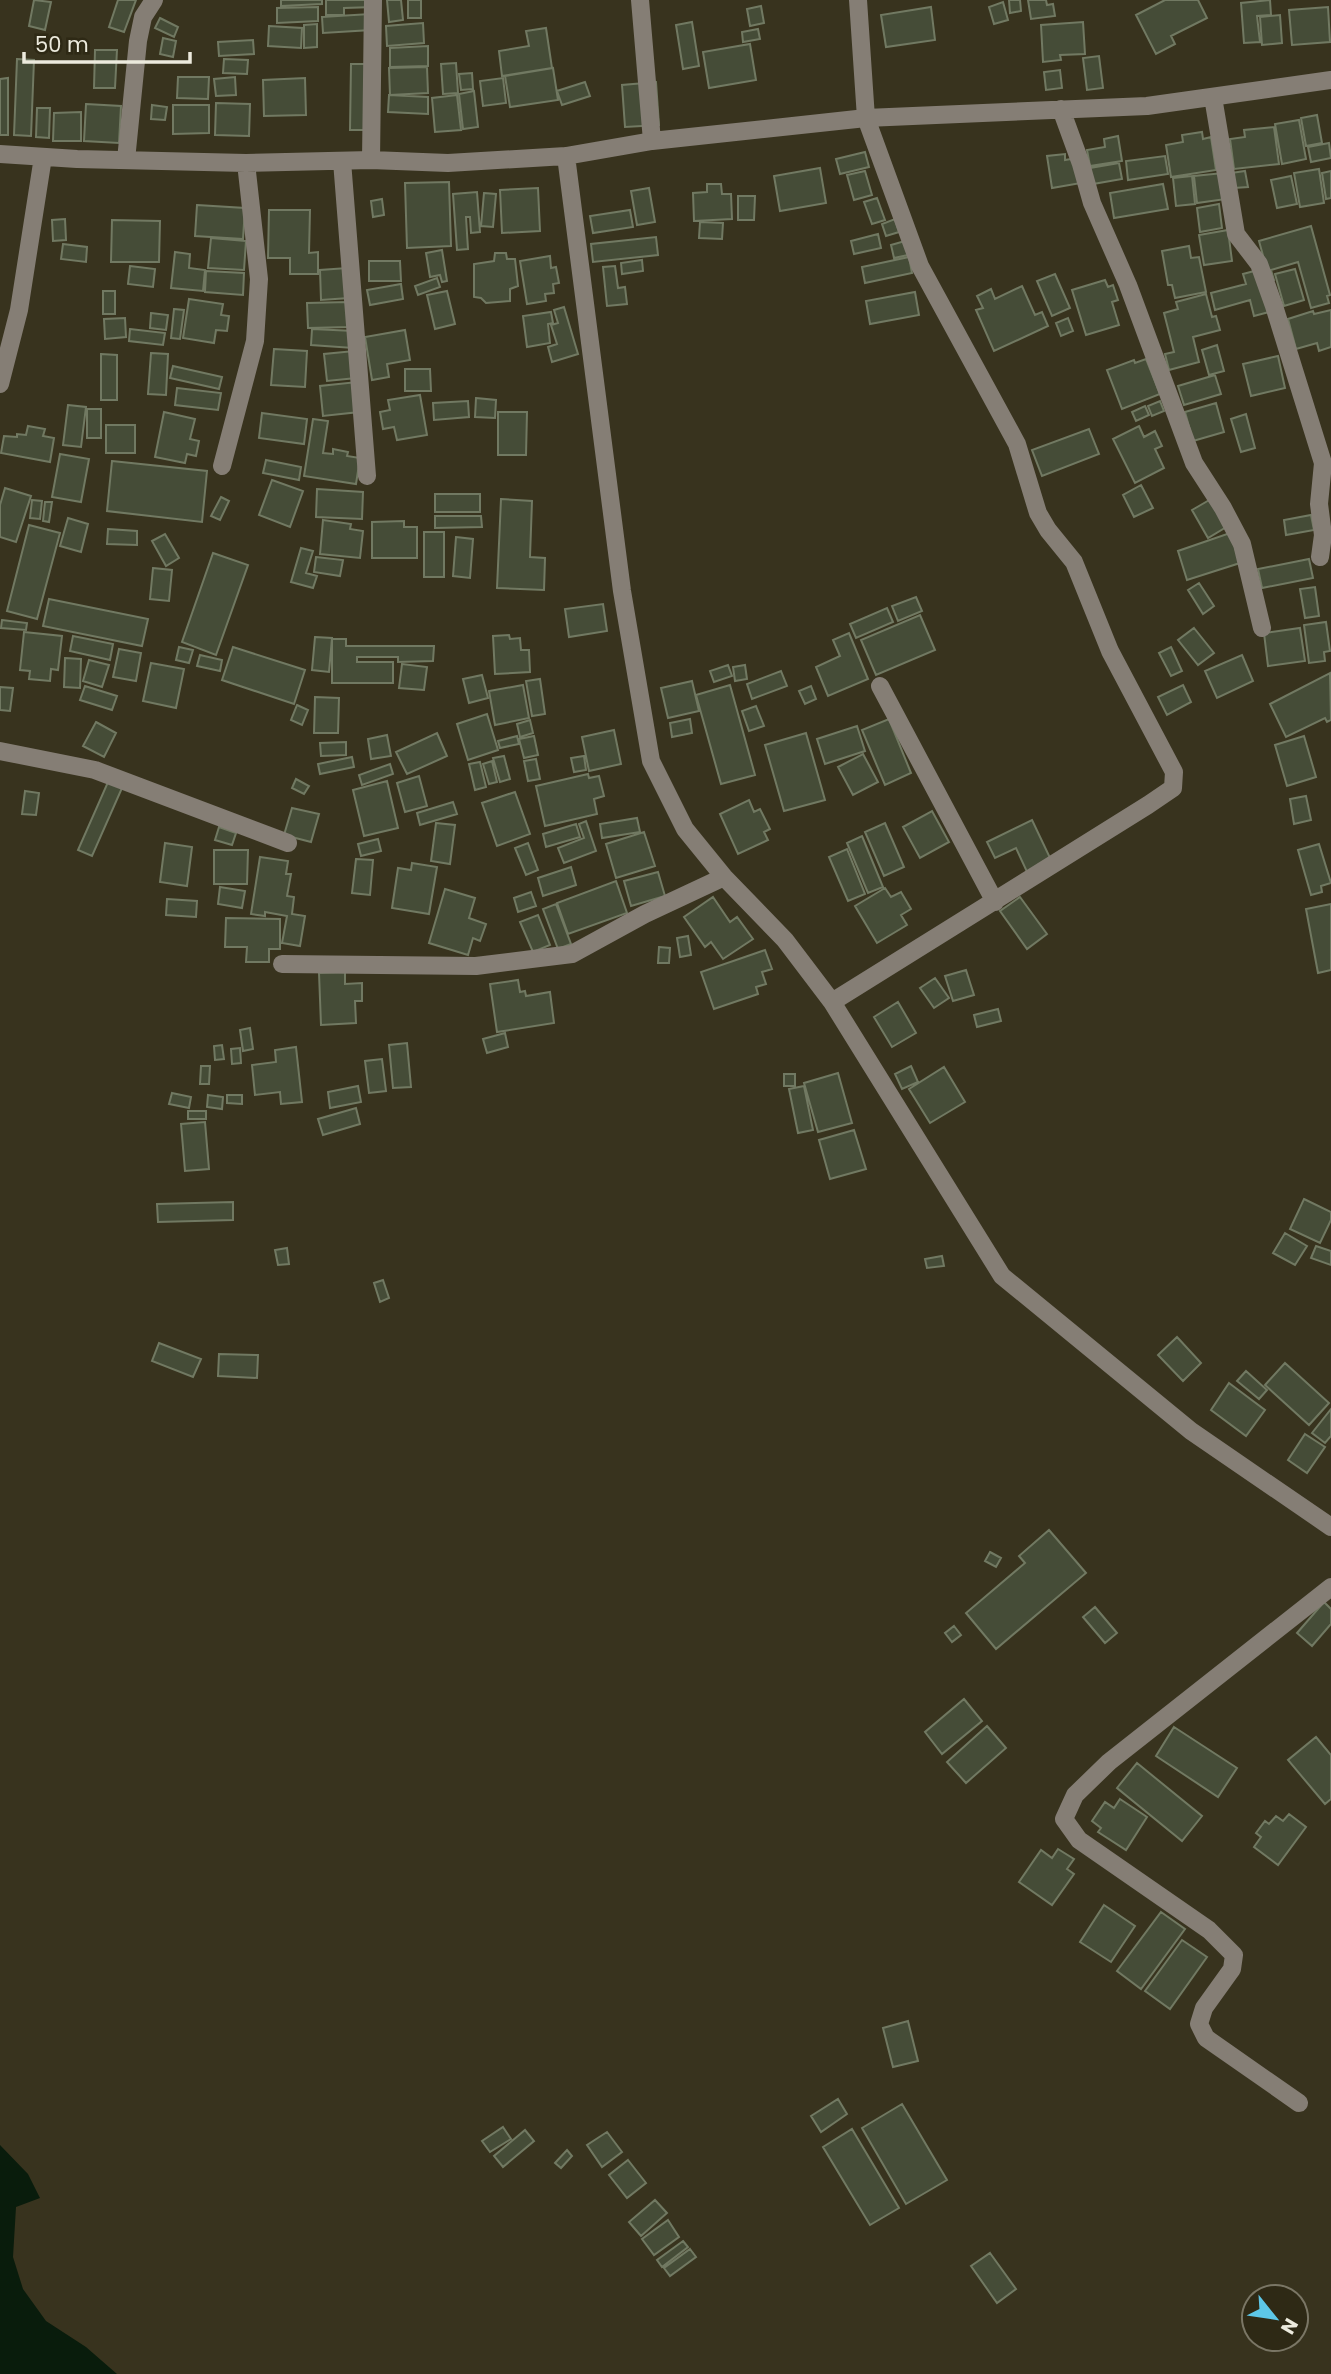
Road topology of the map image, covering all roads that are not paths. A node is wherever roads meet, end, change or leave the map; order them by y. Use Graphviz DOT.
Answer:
graph roads {
  1 [pos="154,0"];
  2 [pos="373,0"];
  3 [pos="640,0"];
  4 [pos="858,0"];
  5 [pos="1331,80"];
  6 [pos="1213,97"];
  7 [pos="1061,109"];
  8 [pos="866,118"];
  9 [pos="652,141"];
  10 [pos="0,154"];
  11 [pos="566,156"];
  12 [pos="43,157"];
  13 [pos="126,160"];
  14 [pos="371,160"];
  15 [pos="342,161"];
  16 [pos="246,163"];
  17 [pos="0,384"];
  18 [pos="222,466"];
  19 [pos="367,476"];
  20 [pos="1320,557"];
  21 [pos="1262,628"];
  22 [pos="880,686"];
  23 [pos="0,751"];
  24 [pos="288,843"];
  25 [pos="724,877"];
  26 [pos="995,902"];
  27 [pos="282,964"];
  28 [pos="832,1002"];
  29 [pos="1331,1527"];
  30 [pos="1331,1587"];
  31 [pos="1299,2103"];
  1 -- 13 [label="street"];
  2 -- 14 [label="street"];
  3 -- 9 [label="street"];
  4 -- 8 [label="street"];
  5 -- 6 [label="street"];
  6 -- 7 [label="street"];
  6 -- 20 [label="street"];
  7 -- 8 [label="street"];
  7 -- 21 [label="street"];
  8 -- 9 [label="street"];
  8 -- 26 [label="street"];
  9 -- 11 [label="street"];
  10 -- 12 [label="street"];
  11 -- 14 [label="street"];
  11 -- 25 [label="street"];
  12 -- 13 [label="street"];
  12 -- 17 [label="street"];
  13 -- 16 [label="street"];
  14 -- 15 [label="street"];
  15 -- 16 [label="street"];
  15 -- 19 [label="street"];
  16 -- 18 [label="street"];
  22 -- 26 [label="street"];
  23 -- 24 [label="street"];
  25 -- 27 [label="street"];
  25 -- 28 [label="street"];
  26 -- 28 [label="street"];
  28 -- 29 [label="street"];
  30 -- 31 [label="street"];
}
